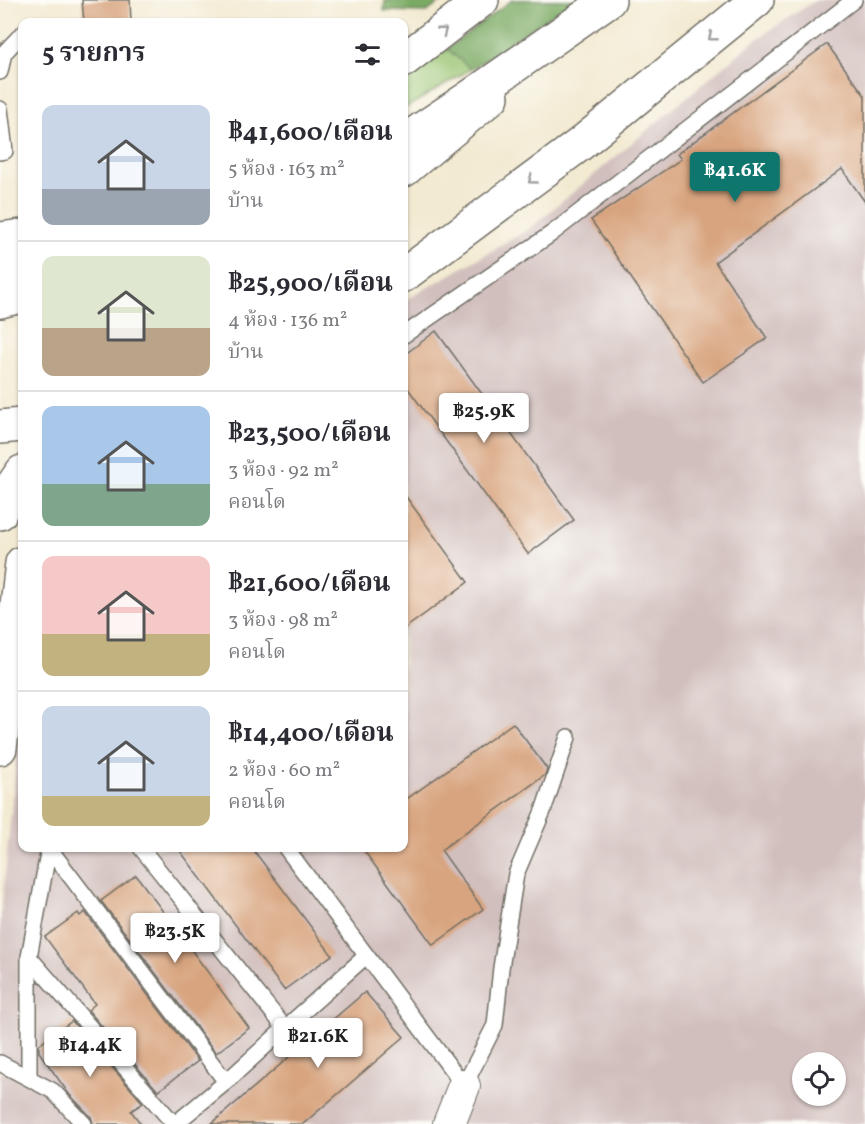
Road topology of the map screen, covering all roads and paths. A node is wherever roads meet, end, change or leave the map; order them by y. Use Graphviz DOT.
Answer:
graph roads {
  1 [pos="482,0"];
  2 [pos="757,0"];
  3 [pos="854,0"];
  4 [pos="602,6"];
  5 [pos="18,38"];
  6 [pos="408,56"];
  7 [pos="0,72"];
  8 [pos="0,109"];
  9 [pos="408,138"];
  10 [pos="0,152"];
  11 [pos="408,167"];
  12 [pos="14,237"];
  13 [pos="408,272"];
  14 [pos="18,297"];
  15 [pos="0,301"];
  16 [pos="408,332"];
  17 [pos="18,425"];
  18 [pos="0,427"];
  19 [pos="18,478"];
  20 [pos="0,513"];
  21 [pos="18,604"];
  22 [pos="568,737"];
  23 [pos="4,747"];
  24 [pos="48,852"];
  25 [pos="52,852"];
  26 [pos="144,852"];
  27 [pos="289,852"];
  28 [pos="366,956"];
  29 [pos="29,957"];
  30 [pos="285,1028"];
  31 [pos="0,1063"];
  32 [pos="29,1077"];
  33 [pos="226,1082"];
  34 [pos="464,1086"];
  35 [pos="84,1124"];
  36 [pos="174,1124"];
  37 [pos="449,1124"];
  6 -- 1 [label="main road, one-way"];
  2 -- 13 [label="main road, one-way"];
  3 -- 16 [label="lane"];
  4 -- 9 [label="main road"];
  4 -- 11 [label="main road"];
  5 -- 7 [label="lane"];
  8 -- 10 [label="lane"];
  12 -- 15 [label="main road"];
  14 -- 15 [label="main road"];
  17 -- 18 [label="main road"];
  19 -- 20 [label="main road"];
  21 -- 23 [label="main road"];
  22 -- 34 [label="lane"];
  24 -- 29 [label="lane"];
  25 -- 33 [label="lane"];
  26 -- 30 [label="lane"];
  27 -- 28 [label="lane"];
  28 -- 30 [label="lane"];
  28 -- 34 [label="lane"];
  29 -- 32 [label="lane"];
  29 -- 36 [label="lane"];
  30 -- 33 [label="lane"];
  31 -- 32 [label="lane"];
  32 -- 35 [label="lane"];
  33 -- 36 [label="lane"];
  34 -- 37 [label="street"];
}
